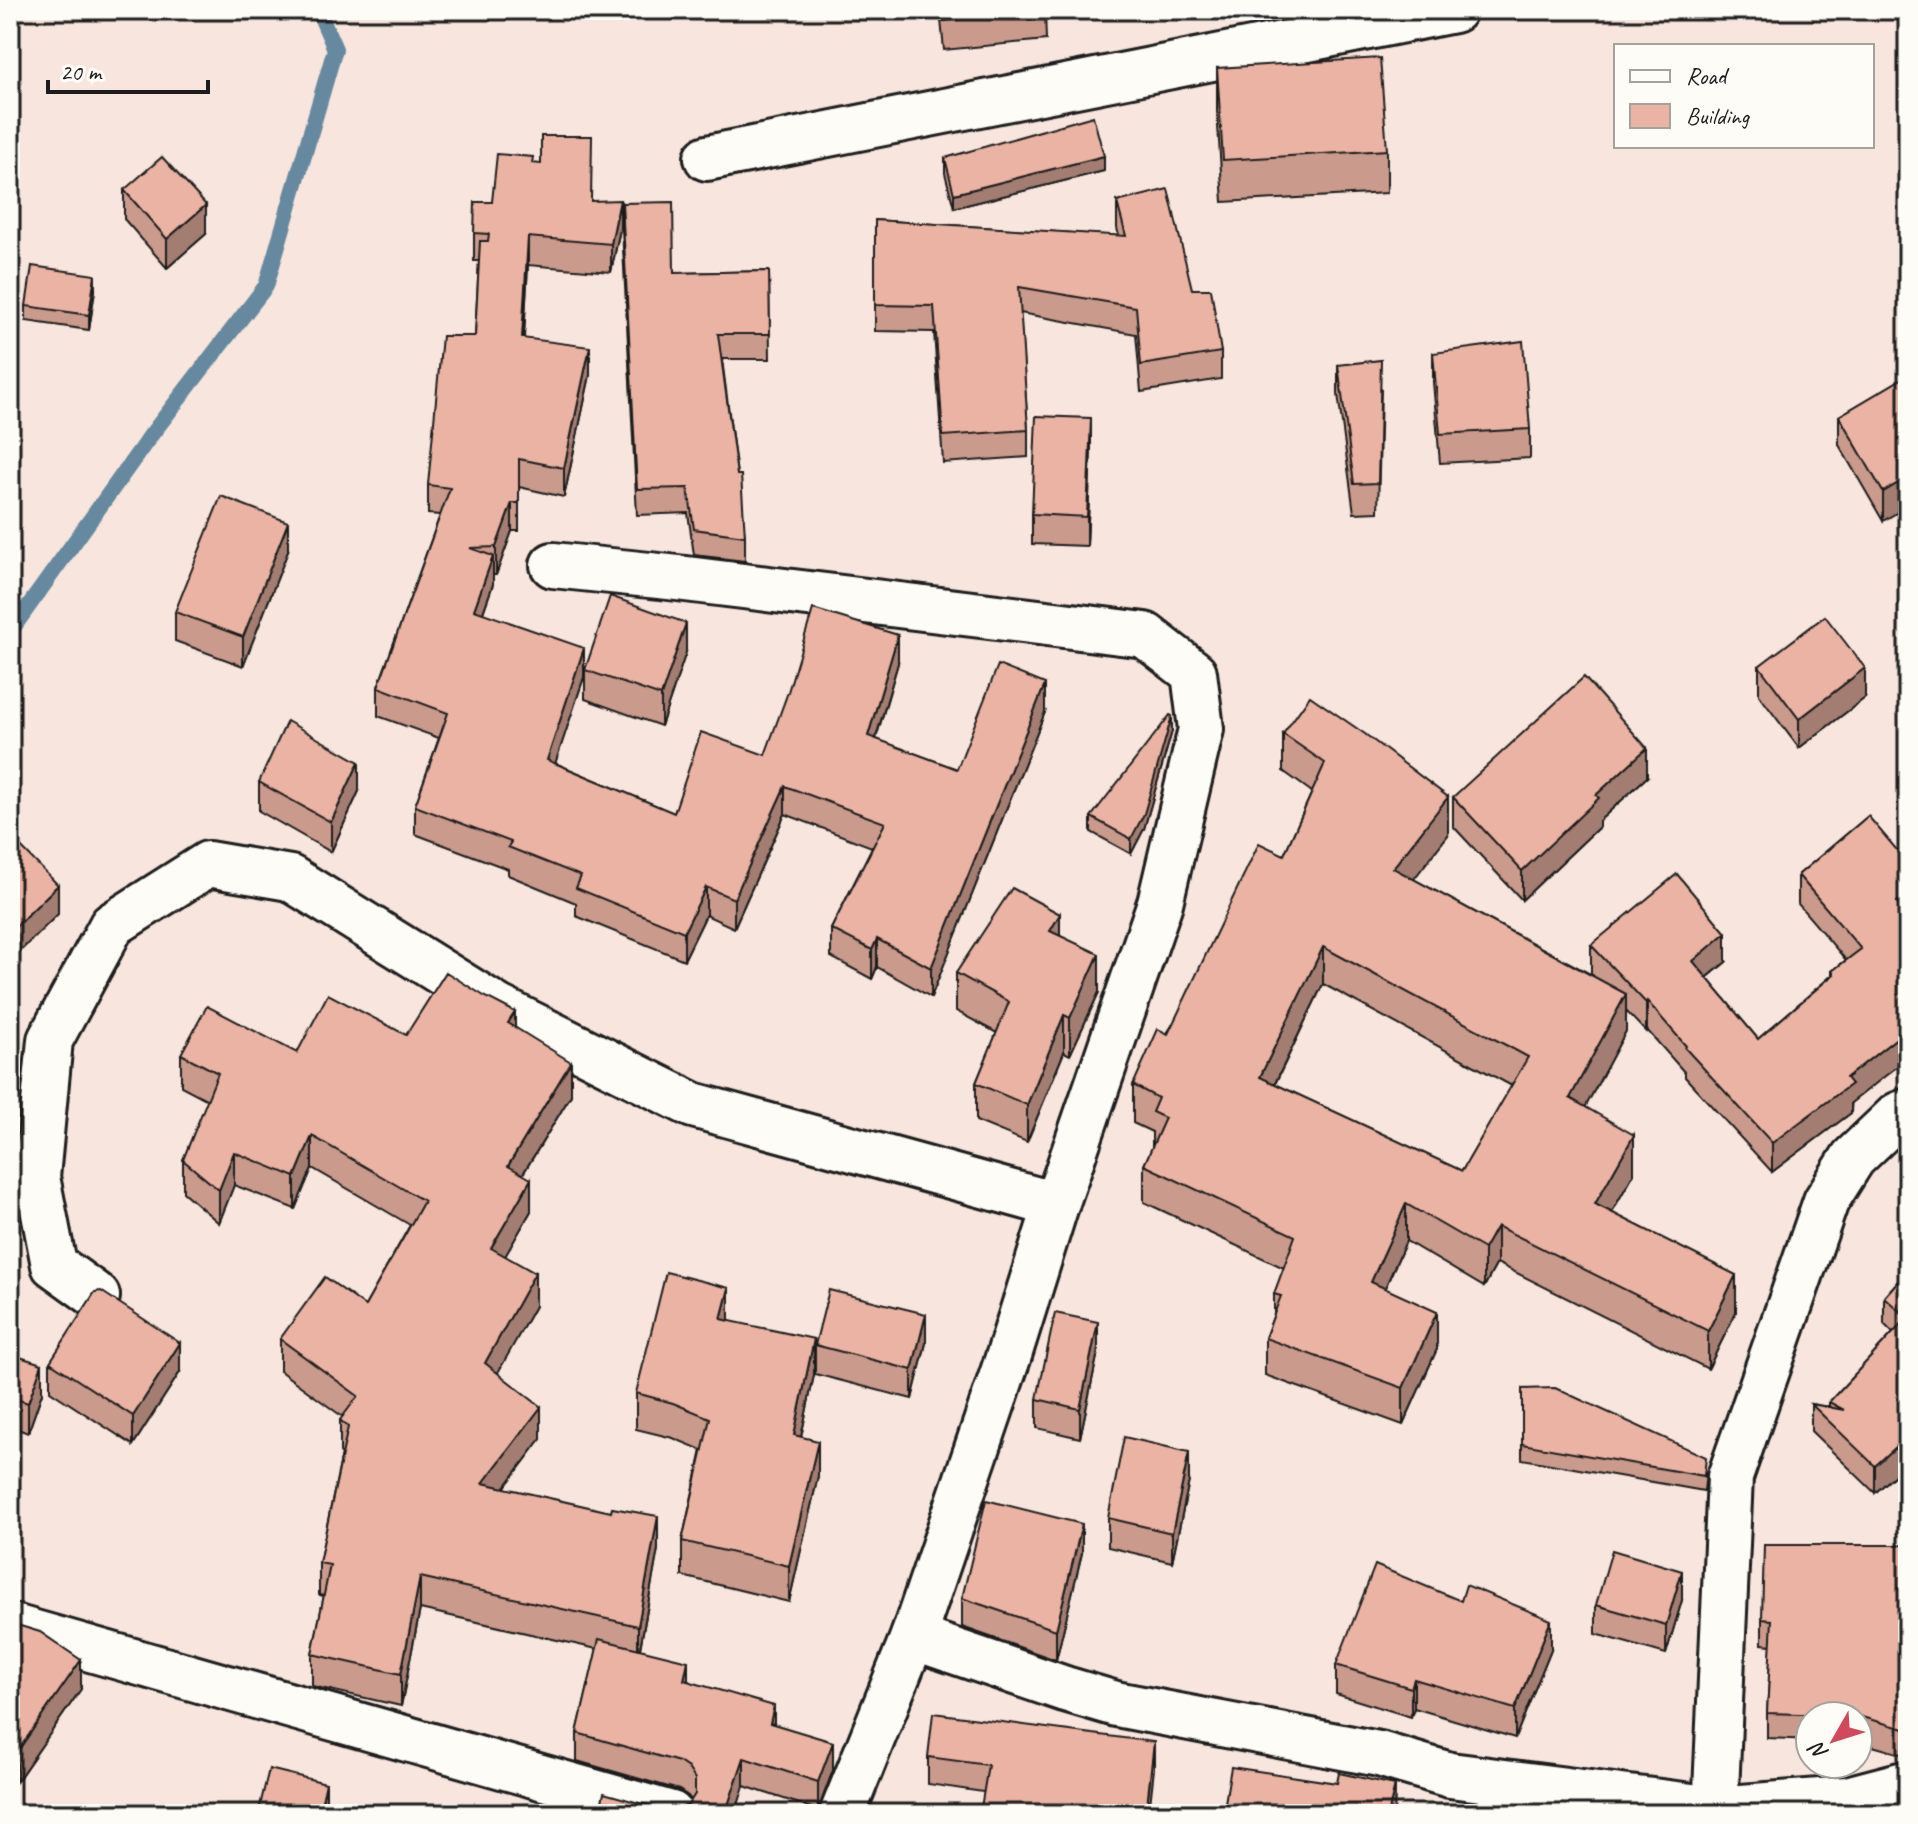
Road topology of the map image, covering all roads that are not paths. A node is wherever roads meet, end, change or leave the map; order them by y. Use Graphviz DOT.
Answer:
graph roads {
  1 [pos="1454,10"];
  2 [pos="707,158"];
  3 [pos="553,565"];
  4 [pos="1908,1111"];
  5 [pos="1056,1205"];
  6 [pos="97,1296"];
  7 [pos="10,1626"];
  8 [pos="913,1637"];
  9 [pos="1908,1783"];
  10 [pos="1715,1811"];
  11 [pos="671,1814"];
  12 [pos="842,1814"];
  1 -- 2 [label="street"];
  3 -- 5 [label="street"];
  4 -- 10 [label="street"];
  5 -- 6 [label="street"];
  5 -- 8 [label="street"];
  7 -- 11 [label="street"];
  8 -- 10 [label="street"];
  8 -- 12 [label="street"];
  9 -- 10 [label="street"];
}
